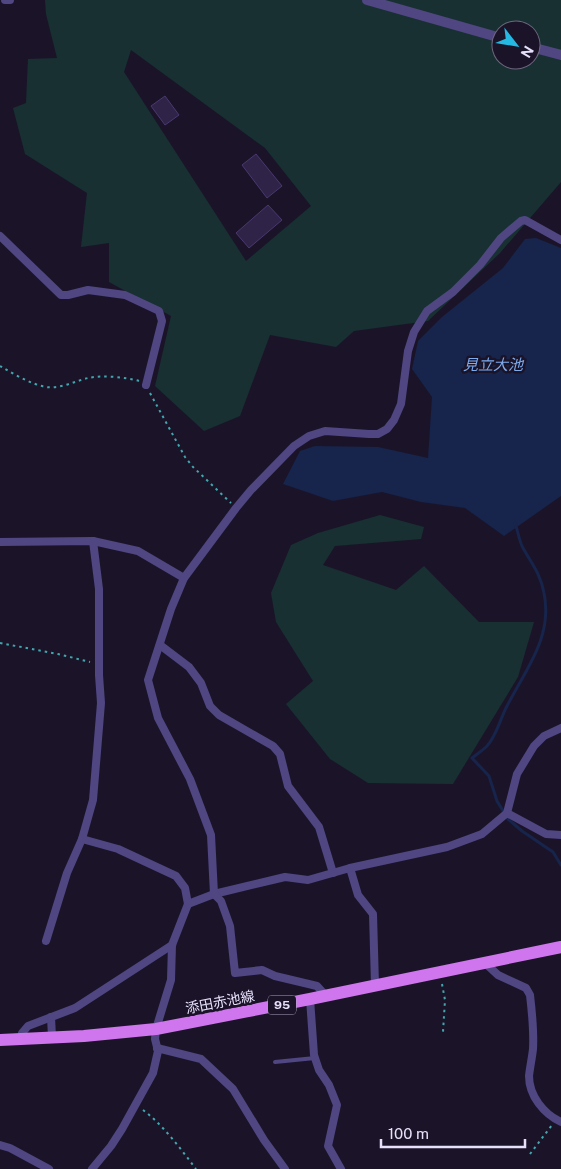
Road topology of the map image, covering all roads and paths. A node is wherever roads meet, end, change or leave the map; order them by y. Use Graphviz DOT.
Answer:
graph roads {
  1 [pos="5,0"];
  2 [pos="10,0"];
  3 [pos="367,0"];
  4 [pos="491,35"];
  5 [pos="541,50"];
  6 [pos="561,55"];
  7 [pos="0,236"];
  8 [pos="561,240"];
  9 [pos="0,366"];
  10 [pos="146,385"];
  11 [pos="236,508"];
  12 [pos="93,541"];
  13 [pos="0,542"];
  14 [pos="184,578"];
  15 [pos="0,643"];
  16 [pos="160,644"];
  17 [pos="99,675"];
  18 [pos="561,728"];
  19 [pos="507,813"];
  20 [pos="561,835"];
  21 [pos="82,839"];
  22 [pos="350,868"];
  23 [pos="333,873"];
  24 [pos="214,894"];
  25 [pos="188,904"];
  26 [pos="46,941"];
  27 [pos="172,945"];
  28 [pos="561,947"];
  29 [pos="484,962"];
  30 [pos="441,971"];
  31 [pos="375,985"];
  32 [pos="326,996"];
  33 [pos="310,1000"];
  34 [pos="50,1017"];
  35 [pos="156,1029"];
  36 [pos="443,1032"];
  37 [pos="52,1037"];
  38 [pos="21,1039"];
  39 [pos="0,1040"];
  40 [pos="157,1048"];
  41 [pos="315,1058"];
  42 [pos="276,1062"];
  43 [pos="136,1104"];
  44 [pos="559,1120"];
  45 [pos="0,1146"];
  46 [pos="530,1154"];
  47 [pos="49,1169"];
  48 [pos="92,1169"];
  49 [pos="196,1169"];
  50 [pos="285,1169"];
  51 [pos="341,1169"];
  1 -- 2 [label="street"];
  3 -- 4 [label="street"];
  5 -- 6 [label="street"];
  7 -- 10 [label="street"];
  8 -- 11 [label="street"];
  9 -- 10 [label="path"];
  10 -- 11 [label="path"];
  11 -- 14 [label="street"];
  12 -- 13 [label="street"];
  12 -- 14 [label="street"];
  12 -- 17 [label="street"];
  14 -- 16 [label="street"];
  15 -- 17 [label="path"];
  16 -- 23 [label="street"];
  16 -- 24 [label="street"];
  17 -- 21 [label="street"];
  18 -- 19 [label="street"];
  19 -- 20 [label="street"];
  19 -- 22 [label="street"];
  21 -- 25 [label="street"];
  21 -- 26 [label="street"];
  22 -- 23 [label="street"];
  22 -- 31 [label="street"];
  23 -- 24 [label="street"];
  24 -- 25 [label="street"];
  24 -- 32 [label="street"];
  25 -- 27 [label="street"];
  27 -- 34 [label="street"];
  27 -- 35 [label="street"];
  28 -- 29 [label="main road, 添田赤池線 / 95"];
  29 -- 30 [label="main road, 添田赤池線 / 95"];
  29 -- 44 [label="street"];
  30 -- 31 [label="main road, 添田赤池線 / 95"];
  30 -- 36 [label="path"];
  31 -- 32 [label="main road, 添田赤池線 / 95"];
  32 -- 33 [label="main road, 添田赤池線 / 95"];
  33 -- 35 [label="main road, 添田赤池線 / 95"];
  33 -- 41 [label="street"];
  34 -- 37 [label="street"];
  34 -- 38 [label="street"];
  35 -- 37 [label="main road, 添田赤池線 / 95"];
  35 -- 40 [label="street"];
  37 -- 38 [label="main road, 添田赤池線 / 95"];
  38 -- 39 [label="main road, 添田赤池線 / 95"];
  40 -- 43 [label="street"];
  40 -- 50 [label="street"];
  41 -- 42 [label="lane"];
  41 -- 51 [label="street"];
  43 -- 48 [label="street"];
  43 -- 49 [label="path"];
  44 -- 46 [label="path"];
  45 -- 47 [label="street"];
}
